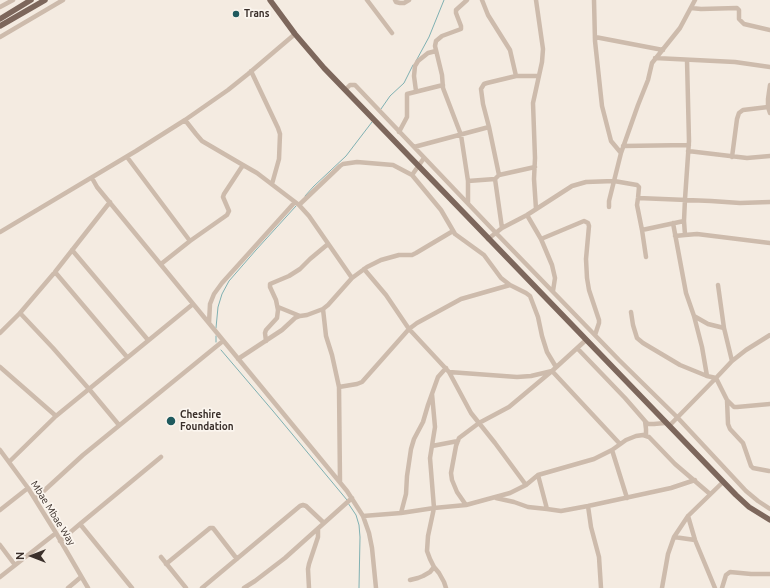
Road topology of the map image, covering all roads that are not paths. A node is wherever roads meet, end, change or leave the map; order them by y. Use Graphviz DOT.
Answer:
graph roads {
  1 [pos="13,0"];
  2 [pos="31,0"];
  3 [pos="45,0"];
  4 [pos="62,0"];
  5 [pos="368,0"];
  6 [pos="395,0"];
  7 [pos="408,0"];
  8 [pos="467,0"];
  9 [pos="482,0"];
  10 [pos="536,0"];
  11 [pos="594,0"];
  12 [pos="695,0"];
  13 [pos="272,1"];
  14 [pos="0,8"];
  15 [pos="690,8"];
  16 [pos="0,19"];
  17 [pos="0,26"];
  18 [pos="770,30"];
  19 [pos="392,33"];
  20 [pos="295,34"];
  21 [pos="0,37"];
  22 [pos="595,37"];
  23 [pos="663,50"];
  24 [pos="436,51"];
  25 [pos="655,58"];
  26 [pos="687,60"];
  27 [pos="770,67"];
  28 [pos="252,72"];
  29 [pos="516,76"];
  30 [pos="539,76"];
  31 [pos="770,84"];
  32 [pos="443,85"];
  33 [pos="345,90"];
  34 [pos="416,91"];
  35 [pos="768,107"];
  36 [pos="770,113"];
  37 [pos="185,120"];
  38 [pos="489,127"];
  39 [pos="399,132"];
  40 [pos="461,135"];
  41 [pos="689,145"];
  42 [pos="623,146"];
  43 [pos="414,147"];
  44 [pos="688,151"];
  45 [pos="621,153"];
  46 [pos="770,156"];
  47 [pos="126,157"];
  48 [pos="732,157"];
  49 [pos="424,158"];
  50 [pos="242,165"];
  51 [pos="418,166"];
  52 [pos="535,167"];
  53 [pos="101,172"];
  54 [pos="412,175"];
  55 [pos="499,175"];
  56 [pos="92,178"];
  57 [pos="495,179"];
  58 [pos="468,181"];
  59 [pos="614,181"];
  60 [pos="272,184"];
  61 [pos="97,187"];
  62 [pos="638,198"];
  63 [pos="685,199"];
  64 [pos="110,202"];
  65 [pos="770,202"];
  66 [pos="468,203"];
  67 [pos="297,204"];
  68 [pos="609,207"];
  69 [pos="536,210"];
  70 [pos="527,215"];
  71 [pos="684,221"];
  72 [pos="673,223"];
  73 [pos="502,228"];
  74 [pos="642,230"];
  75 [pos="453,231"];
  76 [pos="0,232"];
  77 [pos="496,233"];
  78 [pos="685,235"];
  79 [pos="676,236"];
  80 [pos="488,239"];
  81 [pos="541,239"];
  82 [pos="190,241"];
  83 [pos="770,243"];
  84 [pos="328,244"];
  85 [pos="72,250"];
  86 [pos="646,257"];
  87 [pos="161,264"];
  88 [pos="364,269"];
  89 [pos="55,272"];
  90 [pos="352,278"];
  91 [pos="510,285"];
  92 [pos="718,285"];
  93 [pos="553,291"];
  94 [pos="193,304"];
  95 [pos="278,307"];
  96 [pos="323,309"];
  97 [pos="631,312"];
  98 [pos="20,313"];
  99 [pos="300,316"];
  100 [pos="694,316"];
  101 [pos="209,323"];
  102 [pos="724,328"];
  103 [pos="409,329"];
  104 [pos="0,333"];
  105 [pos="595,335"];
  106 [pos="770,335"];
  107 [pos="148,340"];
  108 [pos="586,340"];
  109 [pos="224,341"];
  110 [pos="266,341"];
  111 [pos="577,348"];
  112 [pos="127,357"];
  113 [pos="238,359"];
  114 [pos="732,361"];
  115 [pos="0,367"];
  116 [pos="556,367"];
  117 [pos="447,370"];
  118 [pos="552,371"];
  119 [pos="707,376"];
  120 [pos="716,378"];
  121 [pos="339,387"];
  122 [pos="90,388"];
  123 [pos="432,394"];
  124 [pos="727,400"];
  125 [pos="770,404"];
  126 [pos="56,416"];
  127 [pos="677,417"];
  128 [pos="645,421"];
  129 [pos="479,423"];
  130 [pos="667,424"];
  131 [pos="119,425"];
  132 [pos="646,435"];
  133 [pos="458,441"];
  134 [pos="620,444"];
  135 [pos="432,446"];
  136 [pos="0,450"];
  137 [pos="612,450"];
  138 [pos="161,457"];
  139 [pos="9,462"];
  140 [pos="769,471"];
  141 [pos="538,475"];
  142 [pos="695,480"];
  143 [pos="340,482"];
  144 [pos="723,482"];
  145 [pos="526,485"];
  146 [pos="28,488"];
  147 [pos="710,494"];
  148 [pos="495,498"];
  149 [pos="627,498"];
  150 [pos="34,499"];
  151 [pos="349,501"];
  152 [pos="466,506"];
  153 [pos="588,506"];
  154 [pos="434,508"];
  155 [pos="770,508"];
  156 [pos="547,509"];
  157 [pos="0,510"];
  158 [pos="401,513"];
  159 [pos="363,516"];
  160 [pos="688,516"];
  161 [pos="770,520"];
  162 [pos="324,523"];
  163 [pos="80,524"];
  164 [pos="318,530"];
  165 [pos="56,533"];
  166 [pos="674,537"];
  167 [pos="695,540"];
  168 [pos="60,541"];
  169 [pos="0,544"];
  170 [pos="161,557"];
  171 [pos="237,559"];
  172 [pos="15,564"];
  173 [pos="166,564"];
  174 [pos="434,567"];
  175 [pos="770,574"];
  176 [pos="0,577"];
  177 [pos="81,577"];
  178 [pos="410,580"];
  179 [pos="68,588"];
  180 [pos="88,588"];
  181 [pos="132,588"];
  182 [pos="186,588"];
  183 [pos="202,588"];
  184 [pos="244,588"];
  185 [pos="309,588"];
  186 [pos="376,588"];
  187 [pos="446,588"];
  188 [pos="601,588"];
  189 [pos="662,588"];
  190 [pos="715,588"];
  191 [pos="722,588"];
  1 -- 14 [label="street"];
  2 -- 16 [label="main road"];
  3 -- 17 [label="main road"];
  4 -- 21 [label="street"];
  5 -- 19 [label="street"];
  6 -- 7 [label="street"];
  8 -- 24 [label="street"];
  9 -- 29 [label="street"];
  10 -- 30 [label="street"];
  11 -- 22 [label="street"];
  12 -- 15 [label="street"];
  13 -- 20 [label="main road"];
  15 -- 18 [label="street"];
  15 -- 23 [label="street"];
  20 -- 28 [label="street"];
  20 -- 33 [label="main road"];
  22 -- 23 [label="street"];
  22 -- 45 [label="street"];
  23 -- 25 [label="street"];
  24 -- 32 [label="street"];
  24 -- 34 [label="street"];
  25 -- 26 [label="street"];
  25 -- 42 [label="street"];
  26 -- 27 [label="street"];
  26 -- 41 [label="street"];
  28 -- 37 [label="street"];
  28 -- 60 [label="street"];
  29 -- 30 [label="street"];
  29 -- 38 [label="street"];
  30 -- 52 [label="street"];
  31 -- 35 [label="street"];
  32 -- 34 [label="street"];
  32 -- 40 [label="street"];
  33 -- 39 [label="street"];
  33 -- 51 [label="main road"];
  34 -- 39 [label="street"];
  35 -- 36 [label="street"];
  35 -- 48 [label="street"];
  37 -- 47 [label="street"];
  37 -- 50 [label="street"];
  38 -- 40 [label="street"];
  38 -- 55 [label="street"];
  39 -- 43 [label="street"];
  40 -- 43 [label="street"];
  40 -- 58 [label="street"];
  41 -- 42 [label="street"];
  41 -- 44 [label="street"];
  42 -- 45 [label="street"];
  43 -- 49 [label="street"];
  44 -- 48 [label="street"];
  44 -- 63 [label="street"];
  45 -- 59 [label="street"];
  46 -- 48 [label="street"];
  47 -- 53 [label="street"];
  47 -- 82 [label="street"];
  49 -- 51 [label="street"];
  49 -- 66 [label="street"];
  50 -- 60 [label="street"];
  50 -- 82 [label="street"];
  51 -- 54 [label="street"];
  51 -- 80 [label="main road"];
  52 -- 55 [label="street"];
  52 -- 69 [label="street"];
  53 -- 56 [label="street"];
  53 -- 61 [label="street"];
  54 -- 67 [label="street"];
  54 -- 75 [label="street"];
  55 -- 57 [label="street"];
  56 -- 61 [label="street"];
  56 -- 76 [label="street"];
  57 -- 58 [label="street"];
  57 -- 73 [label="street"];
  58 -- 66 [label="street"];
  59 -- 62 [label="street"];
  59 -- 68 [label="street"];
  59 -- 69 [label="street"];
  60 -- 67 [label="street"];
  61 -- 64 [label="street"];
  62 -- 63 [label="street"];
  62 -- 74 [label="street"];
  63 -- 65 [label="street"];
  63 -- 71 [label="street"];
  64 -- 85 [label="street"];
  64 -- 87 [label="street"];
  66 -- 77 [label="street"];
  67 -- 84 [label="street"];
  67 -- 101 [label="street"];
  69 -- 70 [label="street"];
  70 -- 73 [label="street"];
  70 -- 81 [label="street"];
  71 -- 72 [label="street"];
  71 -- 78 [label="street"];
  72 -- 74 [label="street"];
  72 -- 79 [label="street"];
  73 -- 77 [label="street"];
  74 -- 86 [label="street"];
  75 -- 88 [label="street"];
  75 -- 91 [label="street"];
  77 -- 80 [label="street"];
  77 -- 93 [label="street"];
  78 -- 79 [label="street"];
  78 -- 83 [label="street"];
  79 -- 100 [label="street"];
  80 -- 108 [label="main road"];
  81 -- 93 [label="street"];
  81 -- 105 [label="street"];
  82 -- 87 [label="street"];
  84 -- 90 [label="street"];
  84 -- 95 [label="street"];
  85 -- 89 [label="street"];
  85 -- 107 [label="street"];
  87 -- 94 [label="street"];
  88 -- 90 [label="street"];
  88 -- 103 [label="street"];
  89 -- 98 [label="street"];
  89 -- 112 [label="street"];
  90 -- 96 [label="street"];
  91 -- 103 [label="street"];
  91 -- 116 [label="street"];
  92 -- 102 [label="street"];
  93 -- 105 [label="street"];
  94 -- 101 [label="street"];
  94 -- 107 [label="street"];
  95 -- 99 [label="street"];
  95 -- 110 [label="street"];
  96 -- 99 [label="street"];
  96 -- 121 [label="street"];
  97 -- 119 [label="street"];
  98 -- 104 [label="street"];
  98 -- 122 [label="street"];
  99 -- 110 [label="street"];
  100 -- 102 [label="street"];
  100 -- 119 [label="street"];
  101 -- 109 [label="street"];
  102 -- 114 [label="street"];
  103 -- 117 [label="street"];
  103 -- 121 [label="street"];
  105 -- 127 [label="street"];
  106 -- 114 [label="street"];
  107 -- 112 [label="street"];
  108 -- 111 [label="street"];
  108 -- 130 [label="main road"];
  109 -- 113 [label="street"];
  109 -- 131 [label="street"];
  110 -- 113 [label="street"];
  111 -- 116 [label="street"];
  111 -- 128 [label="street"];
  112 -- 122 [label="street"];
  113 -- 143 [label="street"];
  114 -- 120 [label="street"];
  115 -- 126 [label="street"];
  116 -- 118 [label="street"];
  117 -- 118 [label="street"];
  117 -- 123 [label="street"];
  117 -- 129 [label="street"];
  118 -- 129 [label="street"];
  118 -- 134 [label="street"];
  119 -- 120 [label="street"];
  120 -- 124 [label="street"];
  120 -- 127 [label="street"];
  121 -- 143 [label="street"];
  122 -- 126 [label="street"];
  122 -- 131 [label="street"];
  123 -- 135 [label="street"];
  123 -- 158 [label="street"];
  124 -- 125 [label="street"];
  124 -- 140 [label="street"];
  126 -- 139 [label="street"];
  127 -- 130 [label="street"];
  127 -- 155 [label="street"];
  128 -- 130 [label="street"];
  128 -- 132 [label="street"];
  129 -- 133 [label="street"];
  129 -- 145 [label="street"];
  130 -- 144 [label="main road"];
  131 -- 150 [label="street"];
  132 -- 134 [label="street"];
  132 -- 142 [label="street"];
  133 -- 135 [label="street"];
  133 -- 152 [label="street"];
  134 -- 137 [label="street"];
  135 -- 154 [label="street"];
  136 -- 139 [label="street, Mbae Mbae Way"];
  137 -- 141 [label="street"];
  137 -- 149 [label="street"];
  138 -- 163 [label="street"];
  139 -- 146 [label="street, Mbae Mbae Way"];
  141 -- 145 [label="street"];
  141 -- 156 [label="street"];
  142 -- 147 [label="street"];
  142 -- 149 [label="street"];
  143 -- 151 [label="street"];
  144 -- 147 [label="street"];
  144 -- 161 [label="main road"];
  145 -- 148 [label="street"];
  146 -- 150 [label="street, Mbae Mbae Way"];
  146 -- 157 [label="street"];
  147 -- 160 [label="street"];
  148 -- 152 [label="street"];
  148 -- 156 [label="street"];
  149 -- 153 [label="street"];
  150 -- 165 [label="street, Mbae Mbae Way"];
  151 -- 159 [label="street"];
  151 -- 162 [label="street"];
  152 -- 154 [label="street"];
  153 -- 156 [label="street"];
  153 -- 188 [label="street"];
  154 -- 158 [label="street"];
  154 -- 174 [label="street"];
  158 -- 159 [label="street"];
  159 -- 186 [label="street"];
  160 -- 166 [label="street"];
  160 -- 167 [label="street"];
  162 -- 164 [label="street"];
  162 -- 171 [label="street"];
  163 -- 168 [label="street"];
  163 -- 181 [label="street"];
  164 -- 184 [label="street"];
  164 -- 185 [label="street"];
  165 -- 168 [label="street, Mbae Mbae Way"];
  165 -- 172 [label="street"];
  166 -- 167 [label="street"];
  166 -- 189 [label="street"];
  167 -- 190 [label="street"];
  168 -- 177 [label="street, Mbae Mbae Way"];
  169 -- 172 [label="street"];
  170 -- 173 [label="street"];
  171 -- 173 [label="street"];
  171 -- 183 [label="street"];
  172 -- 176 [label="street"];
  173 -- 182 [label="street"];
  174 -- 178 [label="street"];
  174 -- 187 [label="street"];
  175 -- 191 [label="street"];
  177 -- 179 [label="street"];
  177 -- 180 [label="street, Mbae Mbae Way"];
}
